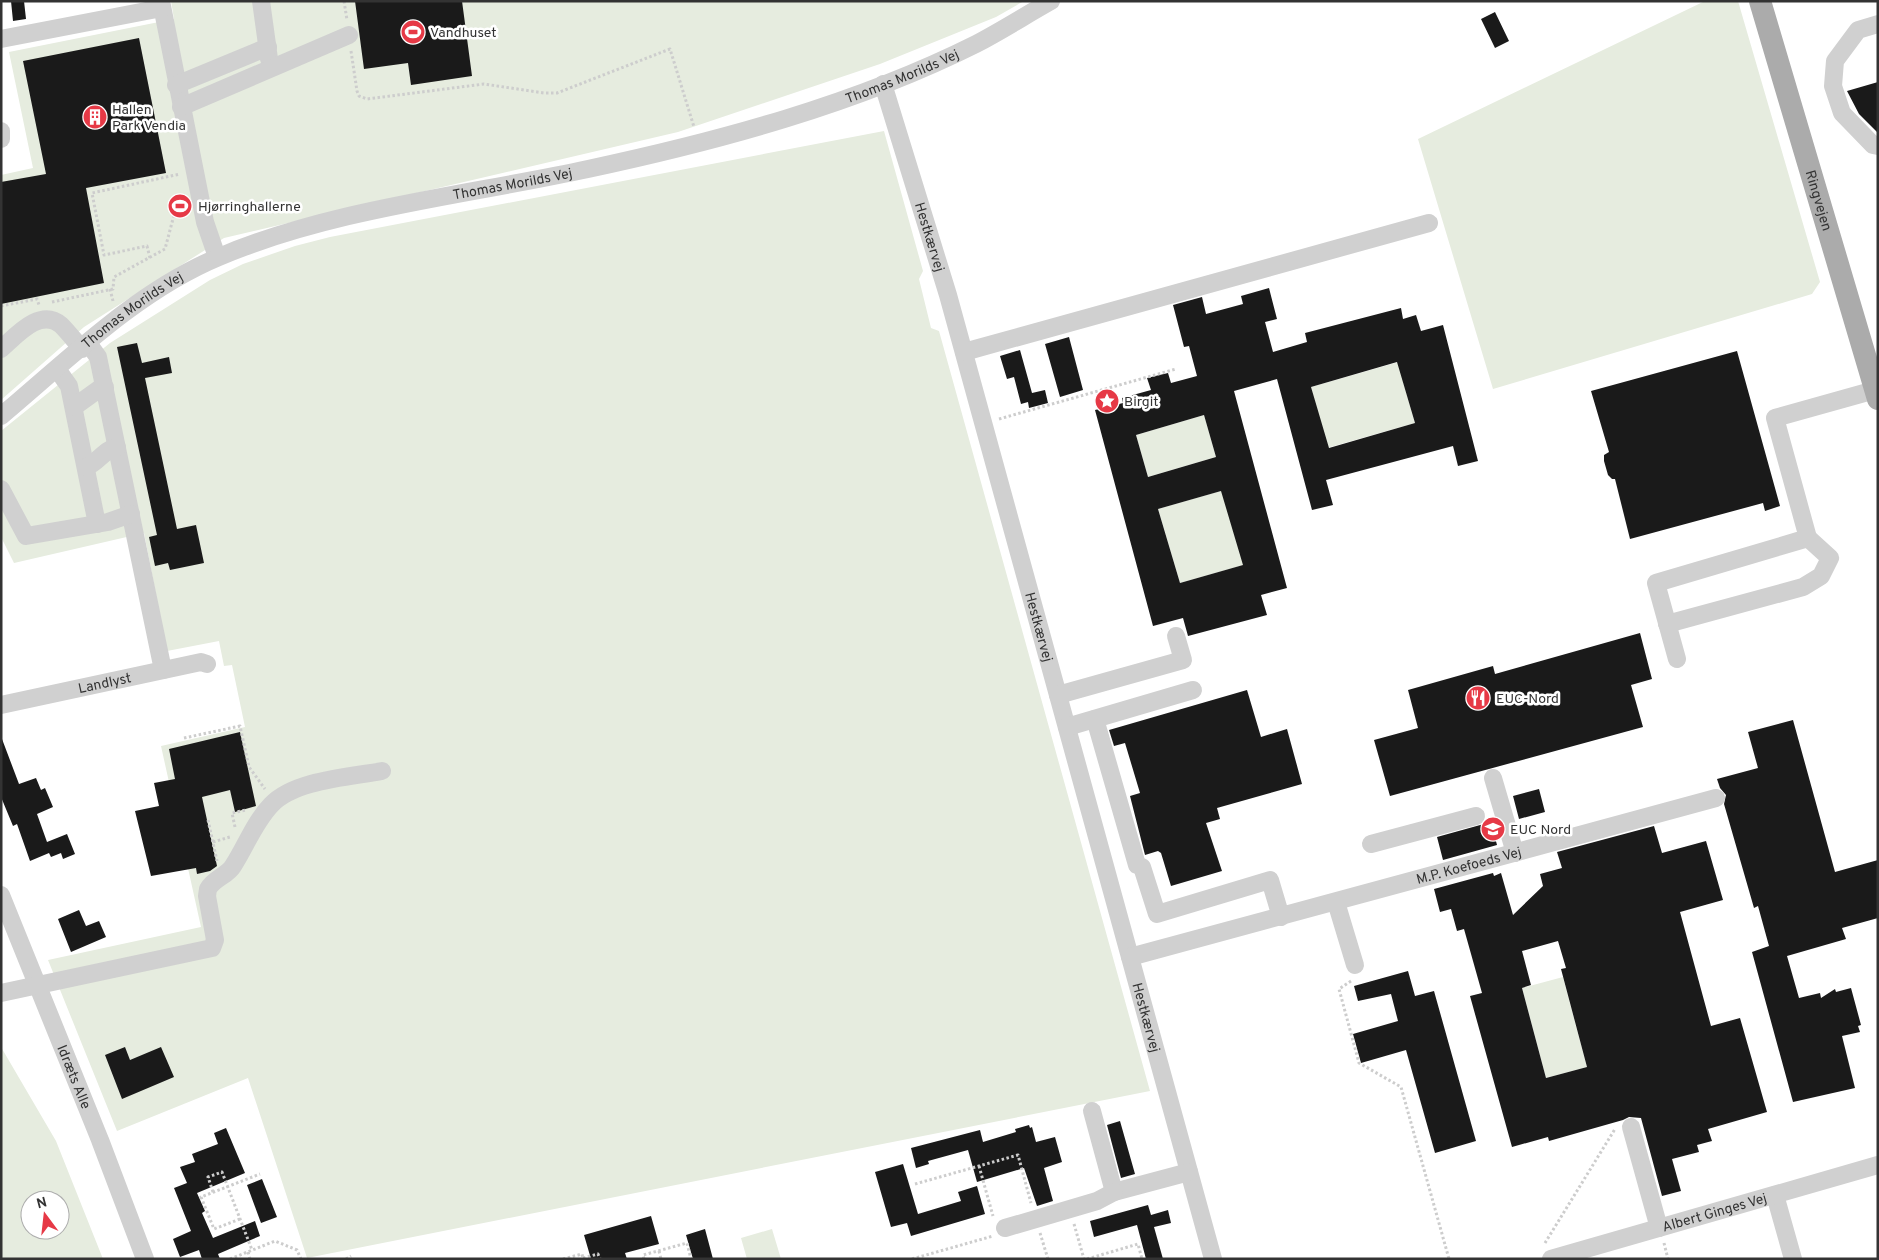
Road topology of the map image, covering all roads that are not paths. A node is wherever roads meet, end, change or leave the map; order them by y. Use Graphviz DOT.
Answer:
graph roads {
  1 [pos="261,1"];
  2 [pos="1051,1"];
  3 [pos="1760,1"];
  4 [pos="162,4"];
  5 [pos="1878,24"];
  6 [pos="349,35"];
  7 [pos="1,39"];
  8 [pos="268,47"];
  9 [pos="271,69"];
  10 [pos="210,71"];
  11 [pos="176,84"];
  12 [pos="883,84"];
  13 [pos="213,94"];
  14 [pos="181,107"];
  15 [pos="1,131"];
  16 [pos="1,140"];
  17 [pos="1878,146"];
  18 [pos="1429,222"];
  19 [pos="217,257"];
  20 [pos="85,346"];
  21 [pos="1,349"];
  22 [pos="964,352"];
  23 [pos="57,369"];
  24 [pos="105,387"];
  25 [pos="1876,394"];
  26 [pos="74,407"];
  27 [pos="1,416"];
  28 [pos="117,447"];
  29 [pos="86,467"];
  30 [pos="1,489"];
  31 [pos="130,514"];
  32 [pos="97,524"];
  33 [pos="1808,538"];
  34 [pos="1667,624"];
  35 [pos="1176,636"];
  36 [pos="1677,659"];
  37 [pos="207,664"];
  38 [pos="163,670"];
  39 [pos="1192,690"];
  40 [pos="1058,695"];
  41 [pos="1,705"];
  42 [pos="1095,719"];
  43 [pos="1067,727"];
  44 [pos="382,771"];
  45 [pos="1493,778"];
  46 [pos="1716,798"];
  47 [pos="1476,816"];
  48 [pos="1372,844"];
  49 [pos="1515,853"];
  50 [pos="1,896"];
  51 [pos="1336,902"];
  52 [pos="1281,916"];
  53 [pos="1130,958"];
  54 [pos="1355,965"];
  55 [pos="36,985"];
  56 [pos="1,993"];
  57 [pos="1092,1111"];
  58 [pos="1631,1127"];
  59 [pos="1878,1165"];
  60 [pos="1189,1172"];
  61 [pos="1114,1192"];
  62 [pos="1775,1194"];
  63 [pos="1005,1228"];
  64 [pos="1659,1228"];
  65 [pos="1546,1255"];
  66 [pos="144,1259"];
  67 [pos="1213,1259"];
  68 [pos="1793,1259"];
  1 -- 8 [label="street"];
  2 -- 12 [label="street, Thomas Morilds Vej"];
  3 -- 25 [label="main road, Ringvejen"];
  4 -- 7 [label="street"];
  4 -- 11 [label="street"];
  5 -- 17 [label="street"];
  6 -- 9 [label="street"];
  8 -- 9 [label="street"];
  8 -- 10 [label="street"];
  9 -- 13 [label="street"];
  10 -- 11 [label="street"];
  10 -- 13 [label="street"];
  11 -- 14 [label="street"];
  12 -- 19 [label="street, Thomas Morilds Vej"];
  12 -- 22 [label="street, Hestkærvej"];
  13 -- 14 [label="street"];
  14 -- 19 [label="street"];
  15 -- 16 [label="street"];
  18 -- 22 [label="street"];
  19 -- 20 [label="street, Thomas Morilds Vej"];
  20 -- 21 [label="street"];
  20 -- 23 [label="street, Thomas Morilds Vej"];
  20 -- 24 [label="street"];
  22 -- 40 [label="street, Hestkærvej"];
  23 -- 26 [label="street"];
  23 -- 27 [label="street, Thomas Morilds Vej"];
  24 -- 26 [label="street"];
  24 -- 28 [label="street"];
  25 -- 33 [label="street"];
  26 -- 29 [label="street"];
  28 -- 29 [label="street"];
  28 -- 31 [label="street"];
  29 -- 32 [label="street"];
  30 -- 32 [label="street"];
  31 -- 32 [label="street"];
  31 -- 38 [label="street"];
  33 -- 34 [label="street"];
  33 -- 34 [label="street"];
  34 -- 36 [label="street"];
  35 -- 40 [label="street"];
  37 -- 38 [label="street, Landlyst"];
  38 -- 41 [label="street, Landlyst"];
  39 -- 42 [label="street"];
  40 -- 43 [label="street, Hestkærvej"];
  42 -- 43 [label="street"];
  42 -- 52 [label="street"];
  43 -- 53 [label="street, Hestkærvej"];
  44 -- 55 [label="street"];
  45 -- 49 [label="street"];
  46 -- 49 [label="street, M.P. Koefoeds Vej"];
  47 -- 48 [label="street"];
  49 -- 51 [label="street, M.P. Koefoeds Vej"];
  50 -- 55 [label="street, Idræts Alle"];
  51 -- 52 [label="street, M.P. Koefoeds Vej"];
  51 -- 54 [label="street"];
  52 -- 53 [label="street, M.P. Koefoeds Vej"];
  53 -- 60 [label="street, Hestkærvej"];
  55 -- 56 [label="street"];
  55 -- 66 [label="street, Idræts Alle"];
  57 -- 61 [label="street"];
  58 -- 64 [label="street"];
  59 -- 62 [label="street, Albert Ginges Vej"];
  60 -- 61 [label="street"];
  60 -- 67 [label="street, Hestkærvej"];
  61 -- 63 [label="street"];
  62 -- 64 [label="street, Albert Ginges Vej"];
  62 -- 68 [label="street"];
  64 -- 65 [label="street, Albert Ginges Vej"];
}
